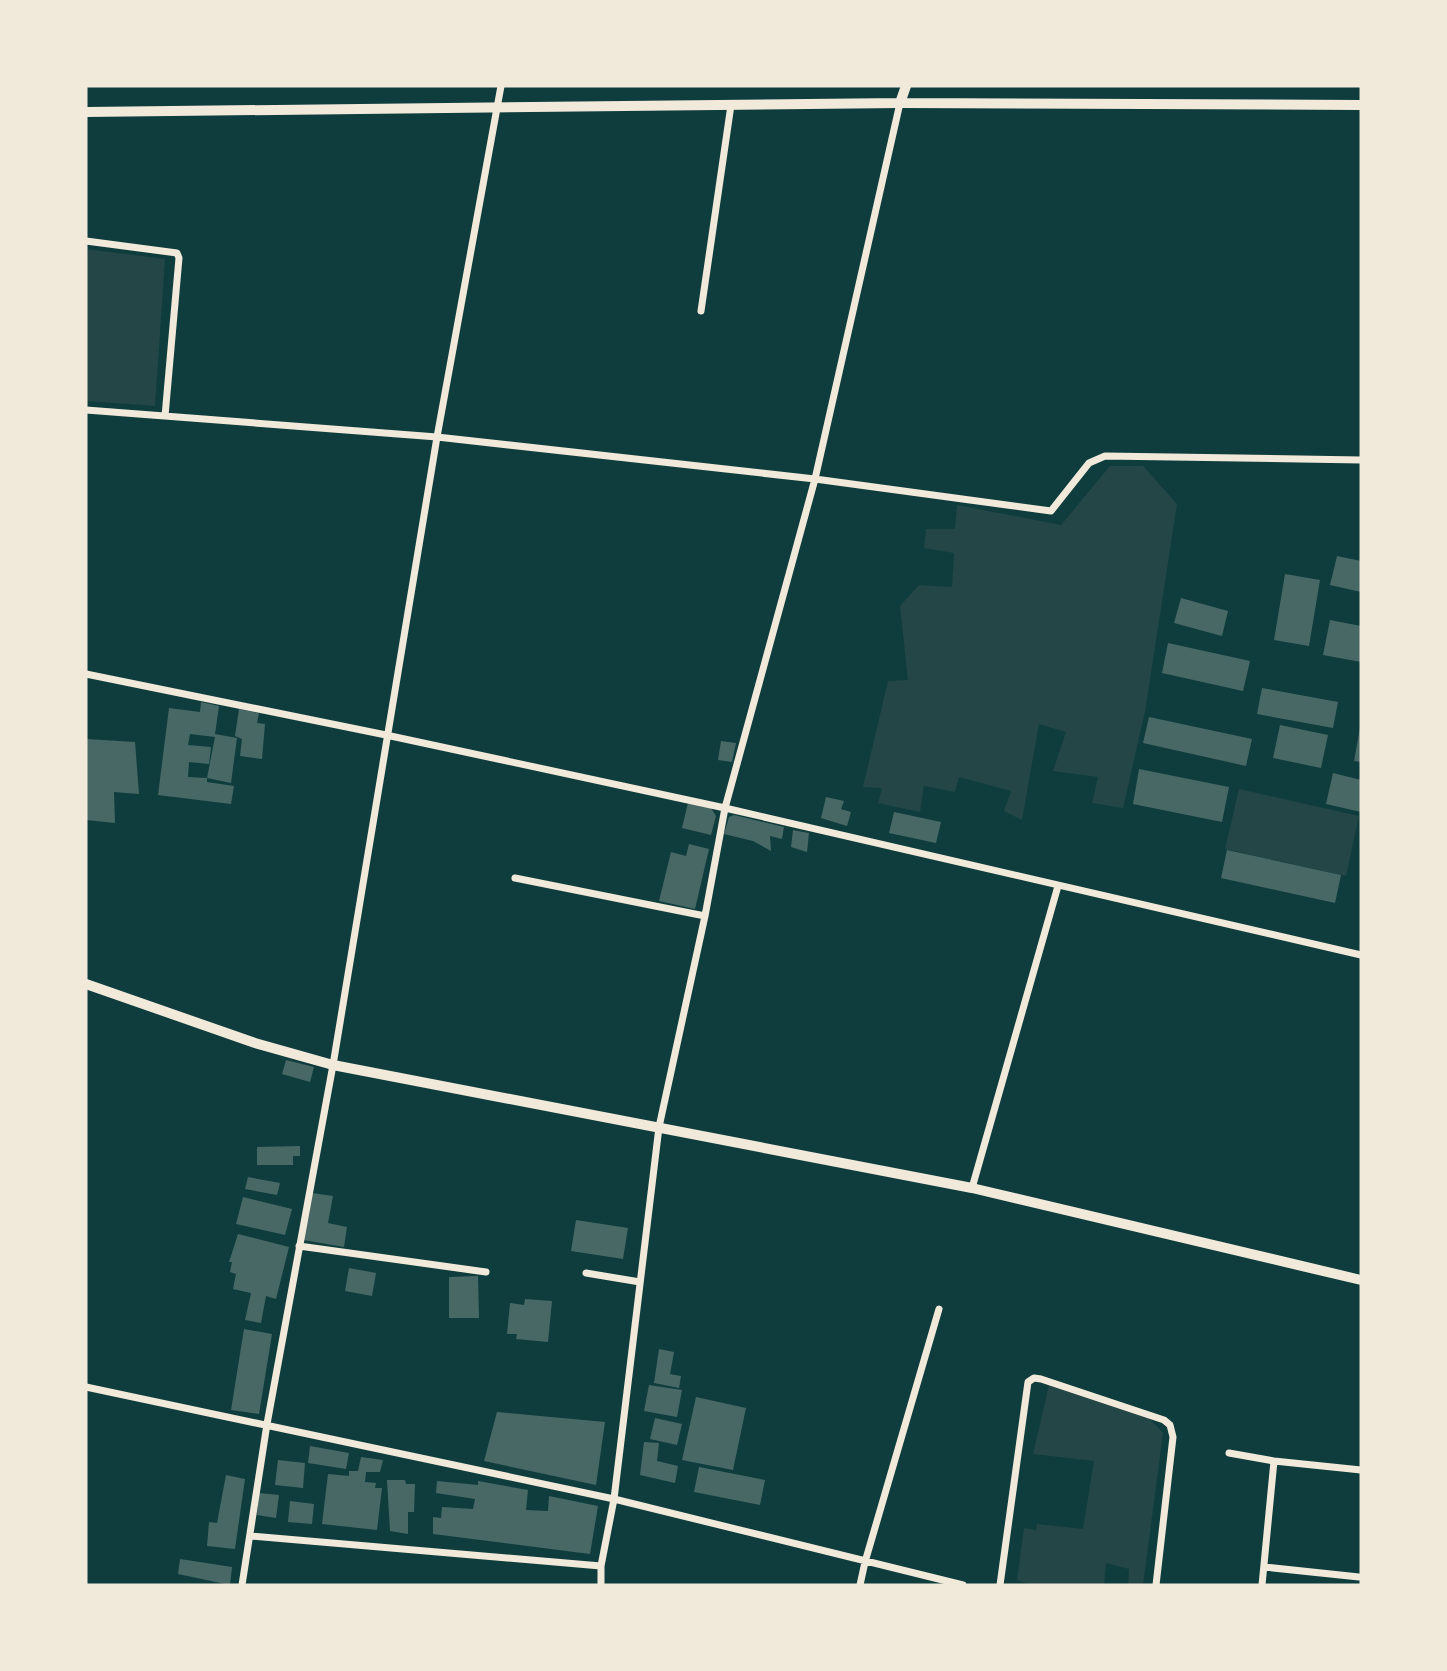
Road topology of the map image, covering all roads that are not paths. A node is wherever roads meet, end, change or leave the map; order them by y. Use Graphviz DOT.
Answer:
graph roads {
  1 [pos="501,86"];
  2 [pos="906,86"];
  3 [pos="900,103"];
  4 [pos="1361,105"];
  5 [pos="731,106"];
  6 [pos="496,109"];
  7 [pos="86,112"];
  8 [pos="86,241"];
  9 [pos="701,311"];
  10 [pos="86,410"];
  11 [pos="165,416"];
  12 [pos="437,437"];
  13 [pos="1361,460"];
  14 [pos="814,479"];
  15 [pos="86,674"];
  16 [pos="386,735"];
  17 [pos="725,808"];
  18 [pos="515,878"];
  19 [pos="1058,886"];
  20 [pos="705,916"];
  21 [pos="1361,955"];
  22 [pos="86,984"];
  23 [pos="332,1065"];
  24 [pos="659,1127"];
  25 [pos="972,1188"];
  26 [pos="299,1245"];
  27 [pos="486,1272"];
  28 [pos="586,1273"];
  29 [pos="1361,1280"];
  30 [pos="640,1282"];
  31 [pos="939,1309"];
  32 [pos="86,1387"];
  33 [pos="267,1424"];
  34 [pos="1229,1453"];
  35 [pos="1274,1461"];
  36 [pos="1361,1470"];
  37 [pos="614,1499"];
  38 [pos="250,1536"];
  39 [pos="865,1562"];
  40 [pos="601,1566"];
  41 [pos="1264,1567"];
  42 [pos="1359,1577"];
  43 [pos="242,1585"];
  44 [pos="601,1585"];
  45 [pos="860,1585"];
  46 [pos="963,1585"];
  47 [pos="1000,1585"];
  48 [pos="1156,1585"];
  49 [pos="1262,1585"];
  1 -- 6 [label="street"];
  2 -- 3 [label="street"];
  3 -- 4 [label="street"];
  3 -- 5 [label="street"];
  3 -- 14 [label="street"];
  5 -- 6 [label="street"];
  5 -- 9 [label="street"];
  6 -- 7 [label="street"];
  6 -- 12 [label="street"];
  8 -- 11 [label="street"];
  10 -- 11 [label="street"];
  11 -- 12 [label="street"];
  12 -- 14 [label="street"];
  12 -- 16 [label="street"];
  13 -- 14 [label="street"];
  14 -- 17 [label="street"];
  15 -- 16 [label="street"];
  16 -- 17 [label="street"];
  16 -- 23 [label="street"];
  17 -- 19 [label="street"];
  17 -- 20 [label="street"];
  18 -- 20 [label="street"];
  19 -- 21 [label="street"];
  19 -- 25 [label="street"];
  20 -- 24 [label="street"];
  22 -- 23 [label="street"];
  23 -- 24 [label="street"];
  23 -- 26 [label="street"];
  24 -- 25 [label="street"];
  24 -- 30 [label="street"];
  25 -- 29 [label="street"];
  26 -- 27 [label="street"];
  26 -- 33 [label="street"];
  28 -- 30 [label="street"];
  30 -- 37 [label="street"];
  31 -- 39 [label="street"];
  32 -- 33 [label="street"];
  33 -- 37 [label="street"];
  33 -- 38 [label="street"];
  34 -- 35 [label="street"];
  35 -- 36 [label="street"];
  35 -- 41 [label="street"];
  37 -- 39 [label="street"];
  37 -- 40 [label="street"];
  38 -- 40 [label="street"];
  38 -- 43 [label="street"];
  39 -- 45 [label="street"];
  39 -- 46 [label="street"];
  40 -- 44 [label="street"];
  41 -- 42 [label="street"];
  41 -- 49 [label="street"];
  47 -- 48 [label="street"];
}
